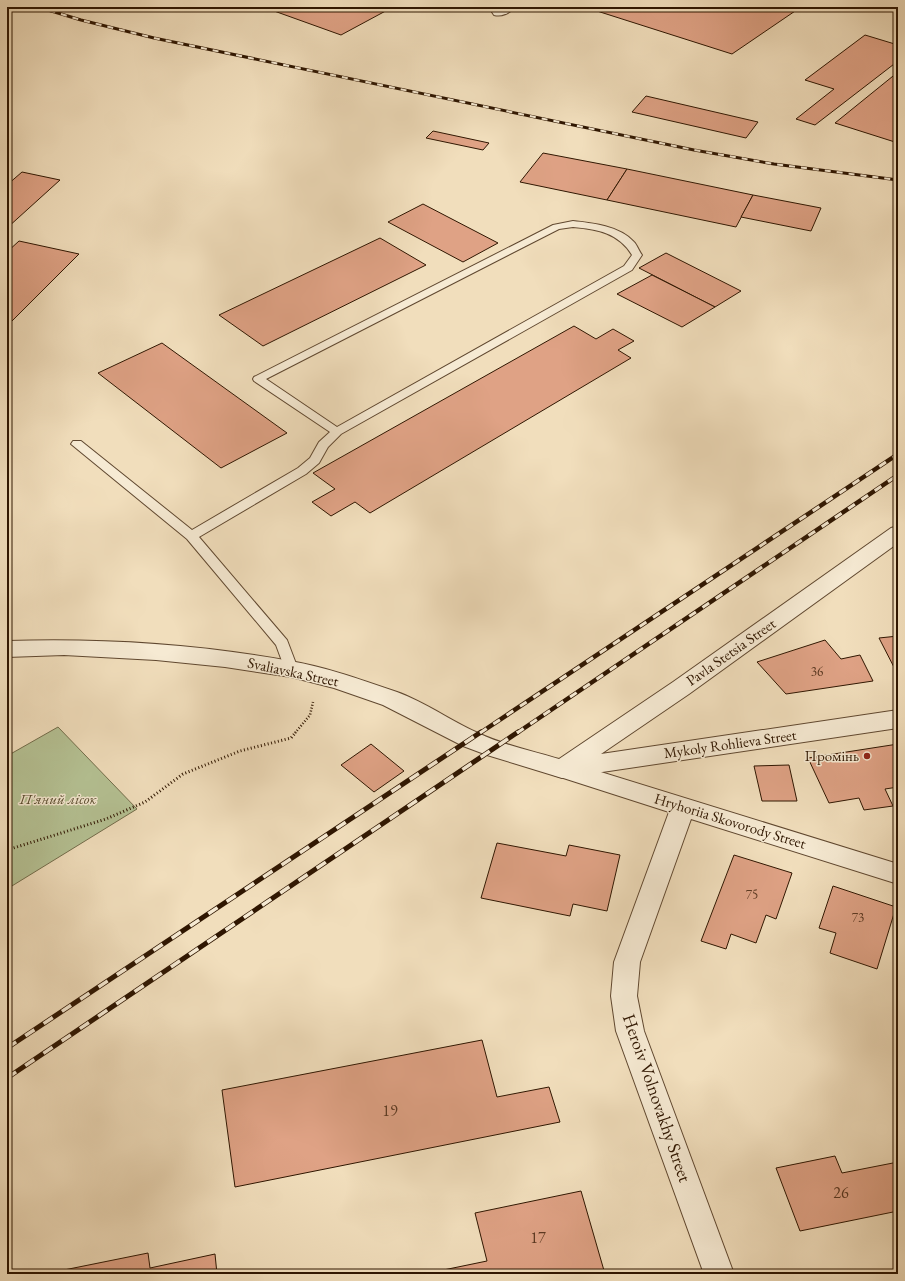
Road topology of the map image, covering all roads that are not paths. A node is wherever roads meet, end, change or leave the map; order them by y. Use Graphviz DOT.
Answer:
graph roads {
  1 [pos="337,432"];
  2 [pos="77,444"];
  3 [pos="898,533"];
  4 [pos="191,536"];
  5 [pos="7,649"];
  6 [pos="291,669"];
  7 [pos="898,719"];
  8 [pos="562,769"];
  9 [pos="683,807"];
  10 [pos="898,874"];
  11 [pos="719,1274"];
  1 -- 1 [label="lane"];
  1 -- 4 [label="lane"];
  2 -- 4 [label="lane"];
  3 -- 8 [label="street, Pavla Stetsia Street"];
  4 -- 6 [label="lane"];
  5 -- 6 [label="street, Svaliavska Street"];
  6 -- 8 [label="street, Svaliavska Street"];
  7 -- 8 [label="street, Mykoly Rohlieva Street"];
  8 -- 9 [label="street, Hryhoriia Skovorody Street"];
  9 -- 10 [label="street, Hryhoriia Skovorody Street"];
  9 -- 11 [label="street, Heroiv Volnovakhy Street"];
}
